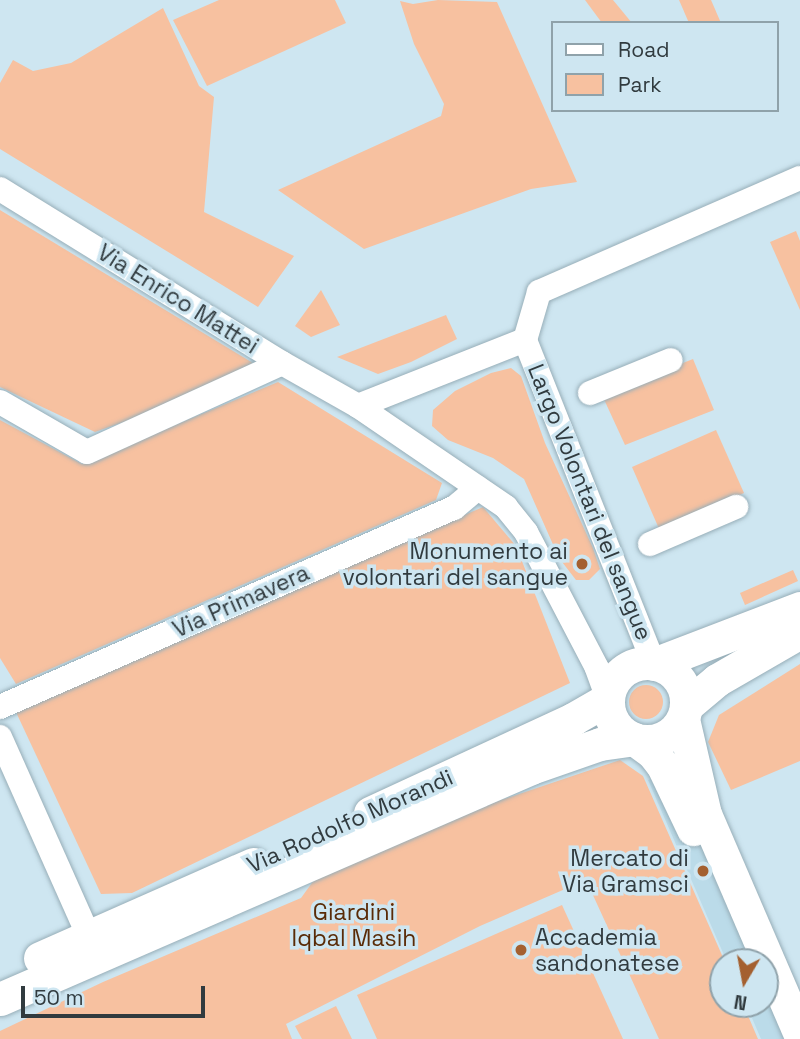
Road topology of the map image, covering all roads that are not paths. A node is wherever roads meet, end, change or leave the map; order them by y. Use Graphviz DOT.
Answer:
graph roads {
  1 [pos="800,178"];
  2 [pos="0,189"];
  3 [pos="525,340"];
  4 [pos="671,360"];
  5 [pos="282,363"];
  6 [pos="400,390"];
  7 [pos="590,393"];
  8 [pos="0,402"];
  9 [pos="358,406"];
  10 [pos="402,437"];
  11 [pos="478,488"];
  12 [pos="736,507"];
  13 [pos="650,544"];
  14 [pos="800,608"];
  15 [pos="800,632"];
  16 [pos="654,664"];
  17 [pos="608,699"];
  18 [pos="0,707"];
  19 [pos="684,713"];
  20 [pos="0,737"];
  21 [pos="634,739"];
  22 [pos="361,842"];
  23 [pos="88,935"];
  24 [pos="745,948"];
  25 [pos="0,977"];
  26 [pos="0,992"];
  27 [pos="0,999"];
  28 [pos="776,1018"];
  29 [pos="800,1035"];
  30 [pos="785,1039"];
  1 -- 3 [label="street, Largo Volontari del sangue"];
  2 -- 5 [label="street, Via Enrico Mattei"];
  3 -- 6 [label="street, Largo Volontari del sangue"];
  3 -- 16 [label="street, Largo Volontari del sangue"];
  4 -- 7 [label="street"];
  5 -- 8 [label="street"];
  5 -- 9 [label="street, Via Enrico Mattei"];
  6 -- 9 [label="street, Largo Volontari del sangue"];
  6 -- 10 [label="street"];
  9 -- 10 [label="street"];
  10 -- 11 [label="street"];
  11 -- 17 [label="street"];
  11 -- 18 [label="street, Via Primavera"];
  12 -- 13 [label="street"];
  14 -- 16 [label="street"];
  15 -- 19 [label="street"];
  16 -- 17 [label="street"];
  16 -- 19 [label="street"];
  17 -- 21 [label="street"];
  17 -- 23 [label="street, Via Rodolfo Morandi"];
  19 -- 21 [label="street"];
  19 -- 29 [label="street"];
  20 -- 23 [label="street"];
  21 -- 22 [label="street, Via Rodolfo Morandi"];
  21 -- 24 [label="street"];
  22 -- 23 [label="street, Via Rodolfo Morandi"];
  22 -- 27 [label="street, Via Rodolfo Morandi"];
  23 -- 25 [label="street, Via Rodolfo Morandi"];
  23 -- 26 [label="street, Via Rodolfo Morandi"];
  28 -- 30 [label="street"];
}
